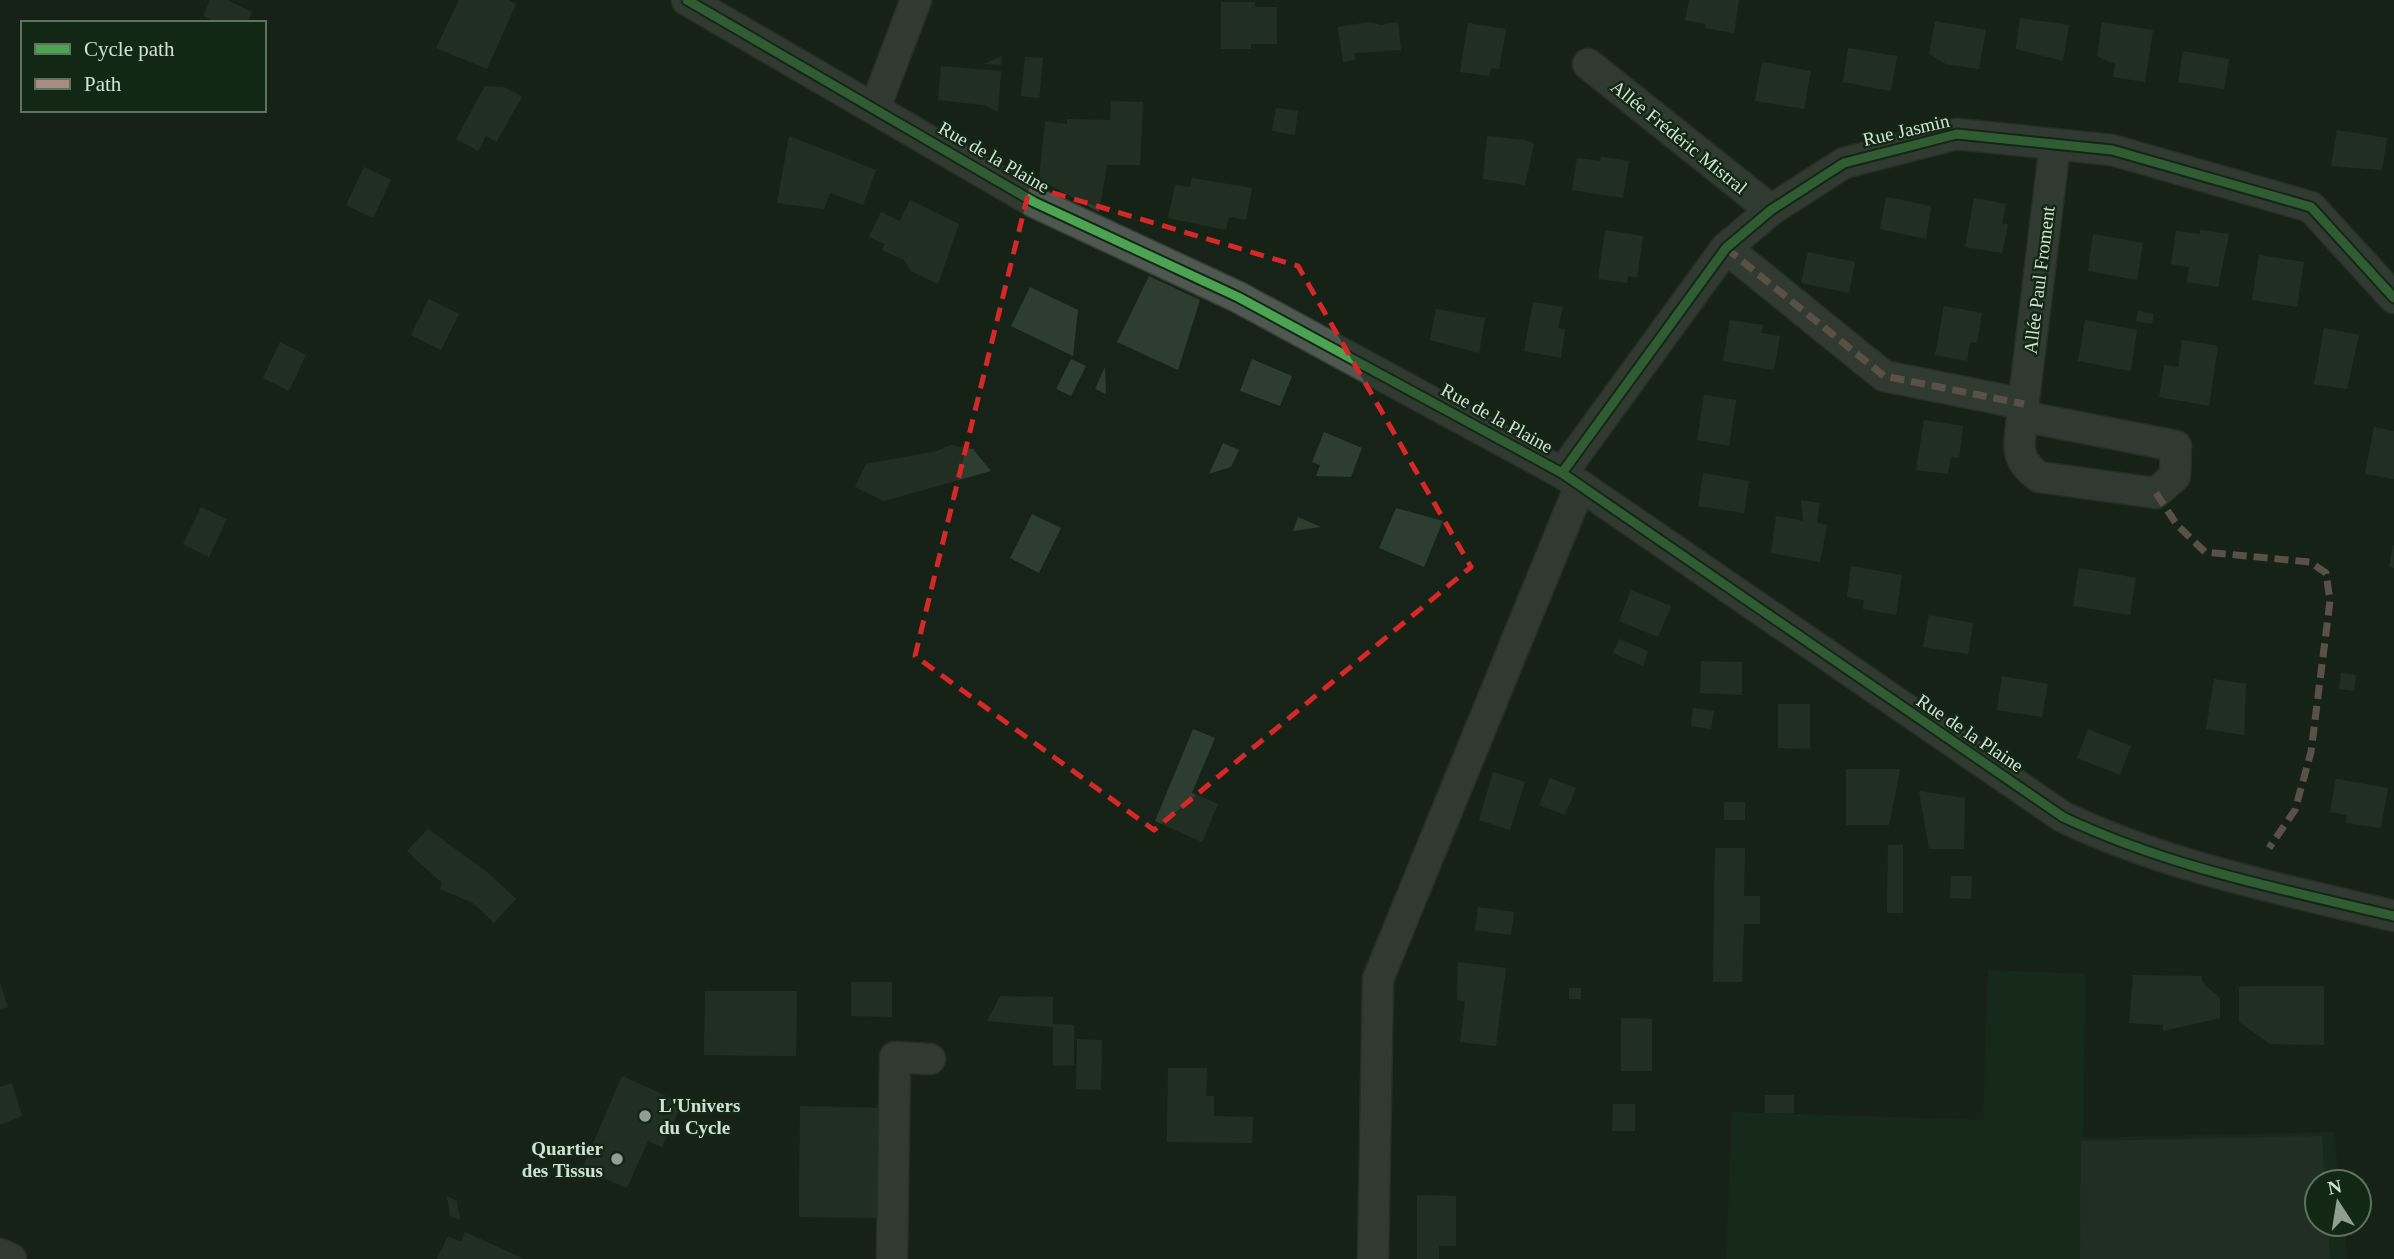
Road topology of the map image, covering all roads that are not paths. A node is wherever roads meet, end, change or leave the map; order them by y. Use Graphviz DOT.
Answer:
graph roads {
  1 [pos="687,0"];
  2 [pos="916,0"];
  3 [pos="1588,64"];
  4 [pos="875,108"];
  5 [pos="2055,144"];
  6 [pos="1771,210"];
  7 [pos="1726,248"];
  8 [pos="2394,298"];
  9 [pos="2023,410"];
  10 [pos="1571,480"];
  11 [pos="2394,916"];
  12 [pos="930,1059"];
  13 [pos="0,1254"];
  14 [pos="11,1259"];
  15 [pos="892,1259"];
  16 [pos="1373,1259"];
  1 -- 4 [label="street, Rue de la Plaine"];
  2 -- 4 [label="street"];
  3 -- 6 [label="street, Allée Frédéric Mistral"];
  4 -- 10 [label="street, Rue de la Plaine"];
  5 -- 6 [label="street, Rue Jasmin"];
  5 -- 8 [label="street, Rue Jasmin"];
  5 -- 9 [label="street, Allée Paul Froment"];
  6 -- 7 [label="street, Rue Jasmin"];
  7 -- 9 [label="street"];
  7 -- 10 [label="street, Rue Jasmin"];
  9 -- 9 [label="street, Allée Paul Froment"];
  10 -- 11 [label="street, Rue de la Plaine"];
  10 -- 16 [label="street, Rue Jasmin"];
  12 -- 15 [label="street"];
  13 -- 14 [label="street"];
}
